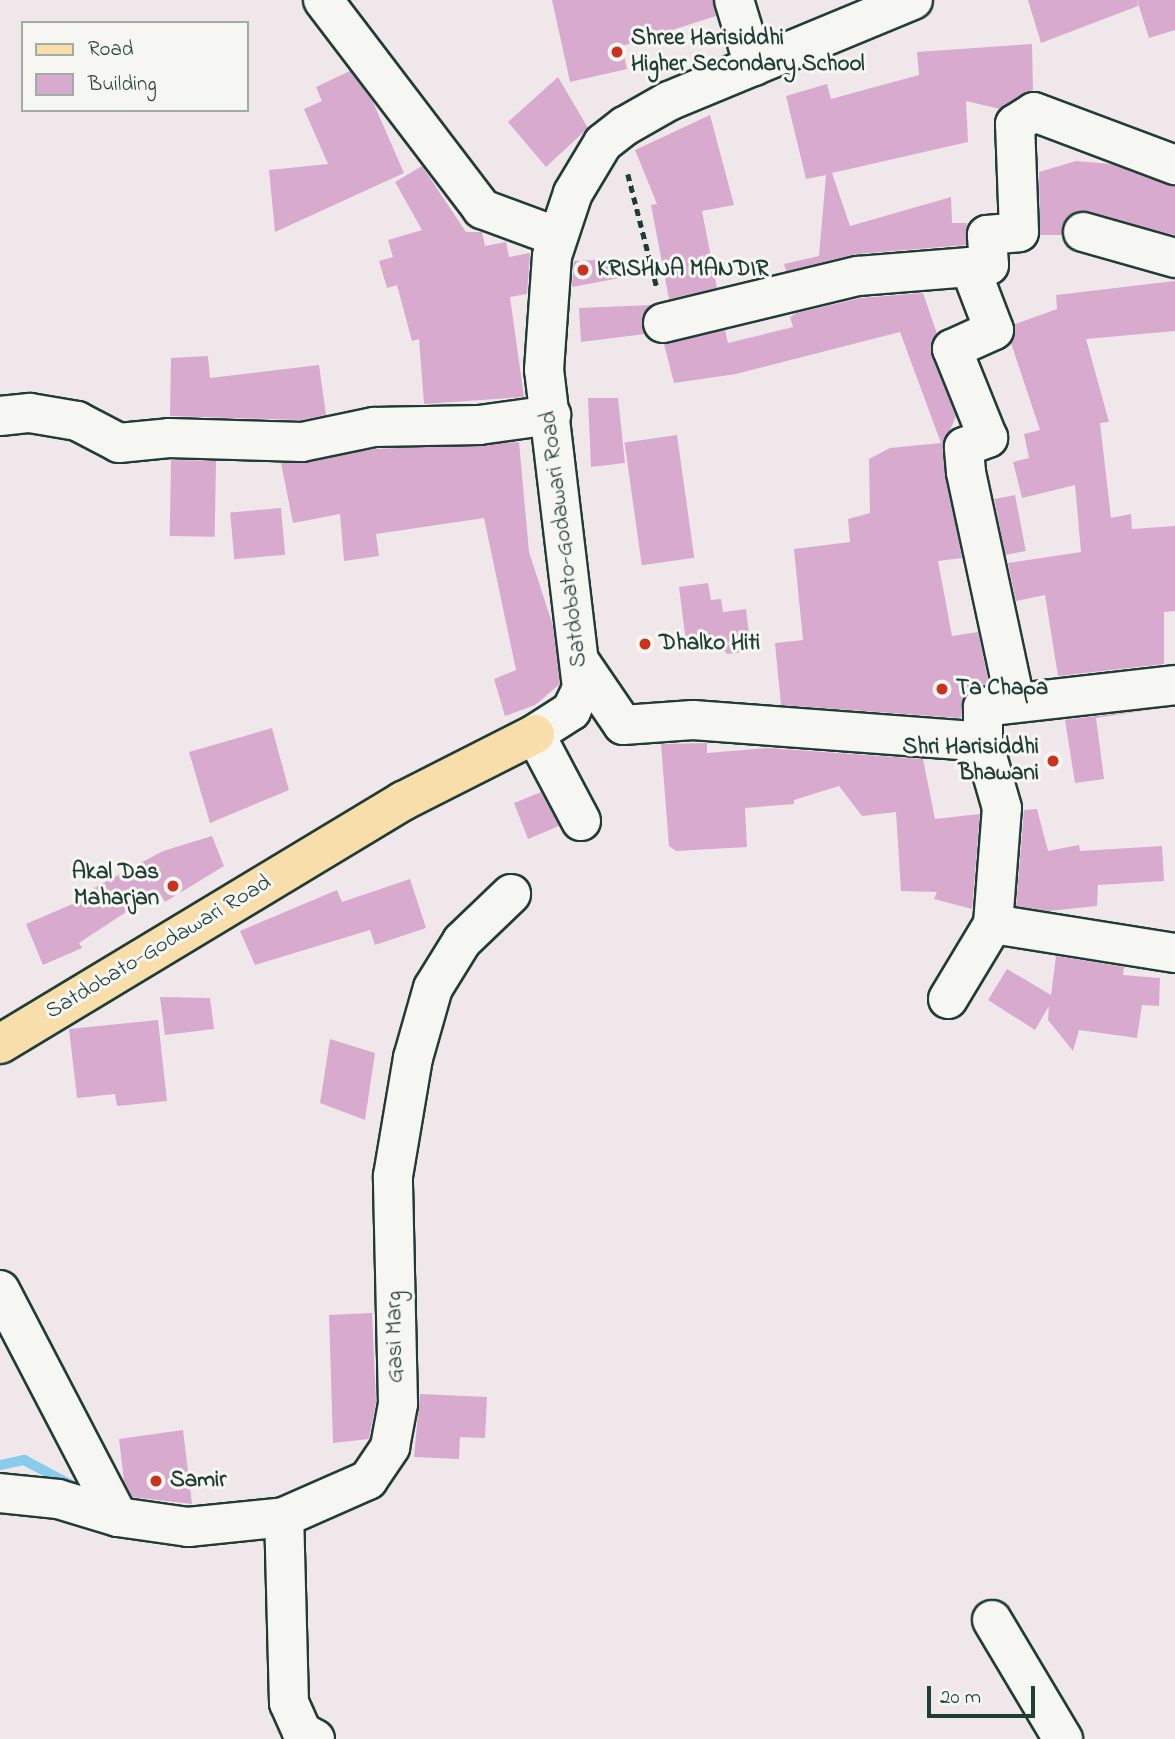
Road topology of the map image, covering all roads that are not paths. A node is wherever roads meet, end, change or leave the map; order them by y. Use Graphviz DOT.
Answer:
graph roads {
  1 [pos="323,0"];
  2 [pos="734,0"];
  3 [pos="913,0"];
  4 [pos="754,66"];
  5 [pos="1175,165"];
  6 [pos="1083,232"];
  7 [pos="555,236"];
  8 [pos="1175,258"];
  9 [pos="970,267"];
  10 [pos="663,323"];
  11 [pos="551,415"];
  12 [pos="0,416"];
  13 [pos="580,662"];
  14 [pos="1175,685"];
  15 [pos="1015,701"];
  16 [pos="535,734"];
  17 [pos="983,742"];
  18 [pos="581,821"];
  19 [pos="511,894"];
  20 [pos="993,925"];
  21 [pos="1175,953"];
  22 [pos="948,999"];
  23 [pos="0,1044"];
  24 [pos="0,1290"];
  25 [pos="0,1493"];
  26 [pos="118,1517"];
  27 [pos="284,1517"];
  28 [pos="992,1620"];
  29 [pos="315,1739"];
  30 [pos="1063,1739"];
  1 -- 7 [label="street"];
  2 -- 4 [label="street"];
  3 -- 4 [label="street, Satdobato-Godawari Road"];
  4 -- 7 [label="street, Satdobato-Godawari Road"];
  5 -- 9 [label="street"];
  6 -- 8 [label="street"];
  7 -- 11 [label="street, Satdobato-Godawari Road"];
  9 -- 10 [label="street"];
  9 -- 15 [label="street"];
  11 -- 12 [label="street"];
  11 -- 13 [label="street, Satdobato-Godawari Road"];
  13 -- 16 [label="street, Satdobato-Godawari Road"];
  13 -- 17 [label="street"];
  14 -- 15 [label="street"];
  15 -- 17 [label="street"];
  16 -- 18 [label="street"];
  16 -- 23 [label="main road, Satdobato-Godawari Road"];
  17 -- 20 [label="street"];
  19 -- 27 [label="street, Gasi Marg"];
  20 -- 21 [label="street"];
  20 -- 22 [label="street"];
  24 -- 26 [label="street"];
  25 -- 26 [label="street, Gasi Marg"];
  26 -- 27 [label="street, Gasi Marg"];
  27 -- 29 [label="street"];
  28 -- 30 [label="street"];
}
